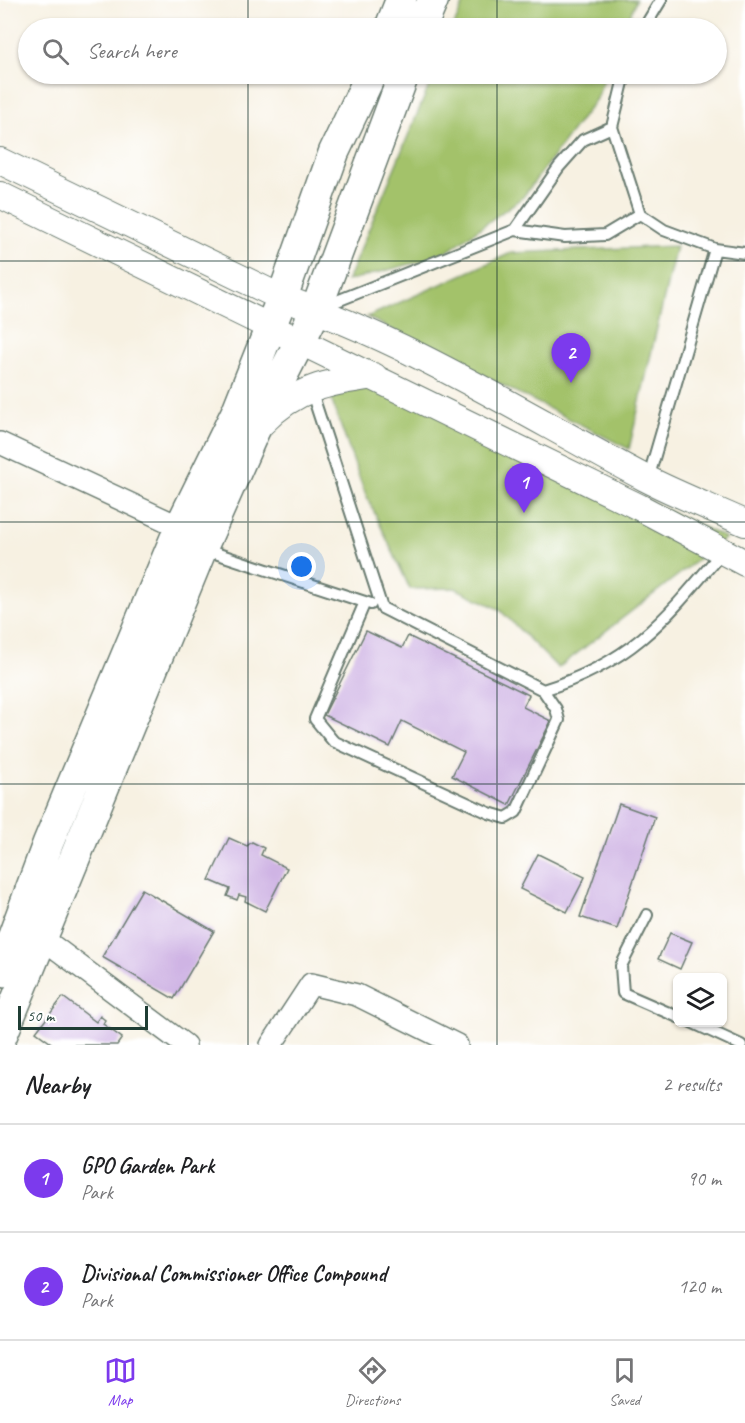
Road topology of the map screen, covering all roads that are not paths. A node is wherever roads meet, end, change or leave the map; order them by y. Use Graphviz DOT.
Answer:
graph roads {
  1 [pos="401,0"];
  2 [pos="433,0"];
  3 [pos="660,0"];
  4 [pos="394,18"];
  5 [pos="425,18"];
  6 [pos="650,18"];
  7 [pos="366,84"];
  8 [pos="400,84"];
  9 [pos="623,84"];
  10 [pos="612,127"];
  11 [pos="0,161"];
  12 [pos="0,195"];
  13 [pos="640,214"];
  14 [pos="515,230"];
  15 [pos="715,249"];
  16 [pos="745,253"];
  17 [pos="282,298"];
  18 [pos="316,310"];
  19 [pos="270,328"];
  20 [pos="301,340"];
  21 [pos="374,376"];
  22 [pos="311,389"];
  23 [pos="254,431"];
  24 [pos="0,443"];
  25 [pos="648,480"];
  26 [pos="745,523"];
  27 [pos="180,527"];
  28 [pos="202,548"];
  29 [pos="734,557"];
  30 [pos="365,602"];
  31 [pos="382,608"];
  32 [pos="543,690"];
  33 [pos="647,915"];
  34 [pos="42,938"];
  35 [pos="0,972"];
  36 [pos="673,1015"];
  37 [pos="700,1027"];
  38 [pos="0,1040"];
  39 [pos="185,1045"];
  40 [pos="271,1045"];
  41 [pos="456,1045"];
  42 [pos="741,1045"];
  1 -- 4 [label="main road"];
  2 -- 5 [label="main road"];
  3 -- 6 [label="lane"];
  7 -- 17 [label="main road"];
  8 -- 18 [label="main road"];
  9 -- 10 [label="lane"];
  10 -- 13 [label="lane"];
  10 -- 14 [label="lane"];
  11 -- 17 [label="street"];
  12 -- 19 [label="street"];
  13 -- 14 [label="lane"];
  13 -- 15 [label="lane"];
  14 -- 18 [label="lane"];
  15 -- 16 [label="lane"];
  15 -- 25 [label="lane"];
  17 -- 18 [label="street"];
  17 -- 19 [label="main road"];
  18 -- 20 [label="main road"];
  18 -- 25 [label="street"];
  19 -- 20 [label="street"];
  19 -- 27 [label="main road"];
  20 -- 21 [label="street"];
  20 -- 23 [label="main road"];
  21 -- 22 [label="street"];
  21 -- 29 [label="street"];
  22 -- 23 [label="street"];
  22 -- 31 [label="lane"];
  23 -- 28 [label="main road"];
  24 -- 27 [label="street"];
  25 -- 26 [label="street"];
  27 -- 28 [label="street"];
  27 -- 35 [label="main road"];
  28 -- 30 [label="lane"];
  28 -- 34 [label="main road"];
  29 -- 32 [label="lane"];
  30 -- 31 [label="lane"];
  30 -- 32 [label="lane"];
  31 -- 32 [label="lane"];
  33 -- 36 [label="lane"];
  34 -- 38 [label="main road"];
  34 -- 39 [label="street"];
  37 -- 42 [label="lane"];
  40 -- 41 [label="street"];
}
